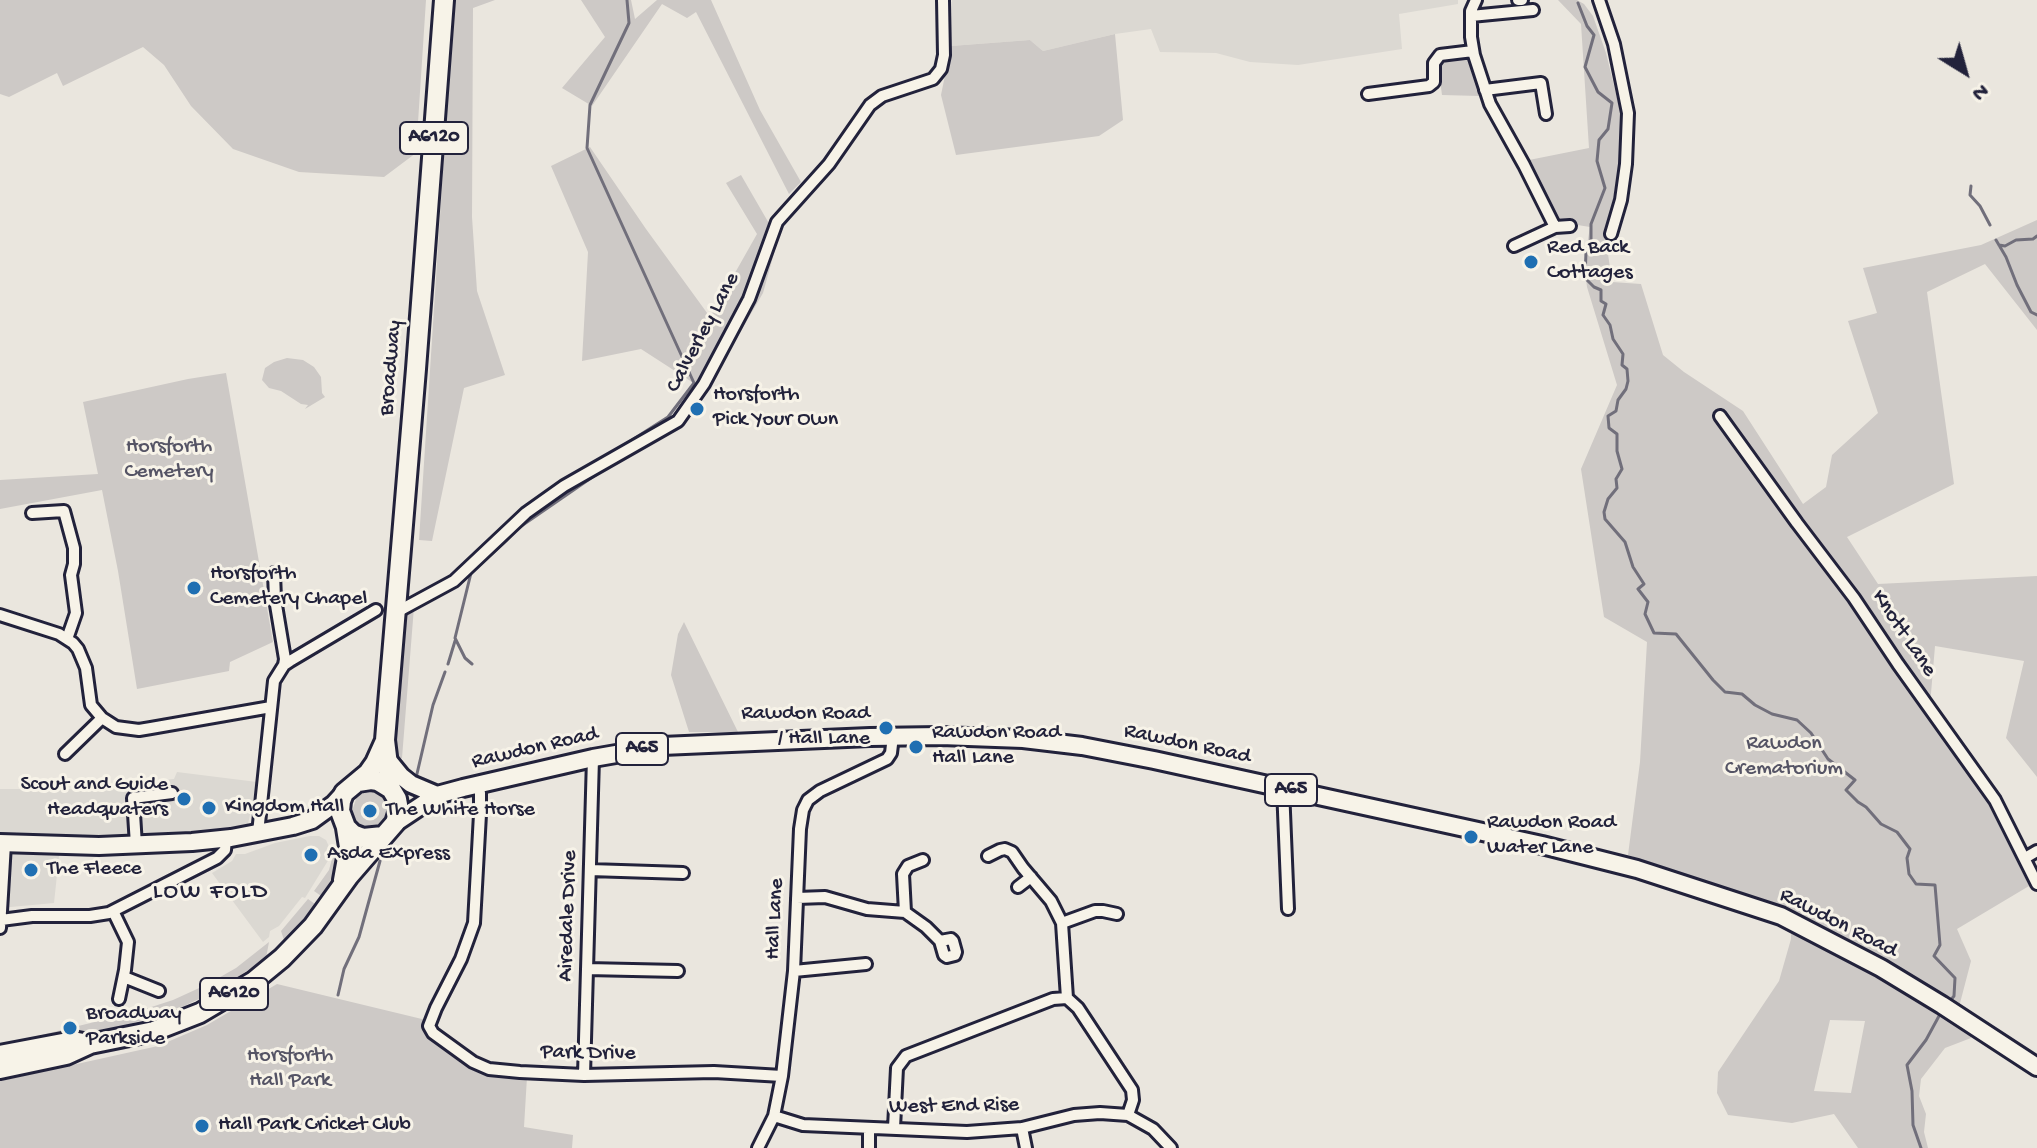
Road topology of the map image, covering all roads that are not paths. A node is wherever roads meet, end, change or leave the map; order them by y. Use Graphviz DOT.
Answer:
graph roads {
  1 [pos="444,0"];
  2 [pos="943,0"];
  3 [pos="1476,0"];
  4 [pos="1599,0"];
  5 [pos="1533,10"];
  6 [pos="1471,16"];
  7 [pos="1473,51"];
  8 [pos="1485,90"];
  9 [pos="1368,94"];
  10 [pos="1546,114"];
  11 [pos="1570,226"];
  12 [pos="1555,227"];
  13 [pos="1611,234"];
  14 [pos="1514,246"];
  15 [pos="1720,416"];
  16 [pos="32,513"];
  17 [pos="274,573"];
  18 [pos="376,610"];
  19 [pos="395,613"];
  20 [pos="0,615"];
  21 [pos="67,639"];
  22 [pos="284,665"];
  23 [pos="271,707"];
  24 [pos="102,718"];
  25 [pos="893,736"];
  26 [pos="385,740"];
  27 [pos="65,754"];
  28 [pos="593,758"];
  29 [pos="388,760"];
  30 [pos="477,784"];
  31 [pos="351,787"];
  32 [pos="1283,788"];
  33 [pos="393,791"];
  34 [pos="172,793"];
  35 [pos="437,795"];
  36 [pos="312,820"];
  37 [pos="346,828"];
  38 [pos="389,830"];
  39 [pos="258,833"];
  40 [pos="226,839"];
  41 [pos="3,844"];
  42 [pos="136,845"];
  43 [pos="2037,851"];
  44 [pos="988,856"];
  45 [pos="2025,858"];
  46 [pos="923,860"];
  47 [pos="590,870"];
  48 [pos="683,873"];
  49 [pos="1031,877"];
  50 [pos="2037,884"];
  51 [pos="341,887"];
  52 [pos="1018,887"];
  53 [pos="797,898"];
  54 [pos="1288,909"];
  55 [pos="113,911"];
  56 [pos="905,912"];
  57 [pos="1117,914"];
  58 [pos="1062,923"];
  59 [pos="1,924"];
  60 [pos="940,941"];
  61 [pos="866,964"];
  62 [pos="587,969"];
  63 [pos="678,971"];
  64 [pos="794,971"];
  65 [pos="124,977"];
  66 [pos="159,991"];
  67 [pos="1067,998"];
  68 [pos="119,999"];
  69 [pos="90,1044"];
  70 [pos="0,1055"];
  71 [pos="2037,1067"];
  72 [pos="0,1069"];
  73 [pos="584,1075"];
  74 [pos="782,1076"];
  75 [pos="1128,1115"];
  76 [pos="774,1116"];
  77 [pos="869,1128"];
  78 [pos="894,1128"];
  79 [pos="1022,1128"];
  80 [pos="758,1148"];
  81 [pos="869,1148"];
  82 [pos="1026,1148"];
  83 [pos="1171,1148"];
  1 -- 19 [label="highway, Broadway / A6120"];
  2 -- 19 [label="street, Calverley Lane"];
  3 -- 6 [label="street"];
  4 -- 13 [label="street"];
  5 -- 6 [label="street"];
  6 -- 7 [label="street"];
  7 -- 8 [label="street"];
  7 -- 9 [label="street"];
  8 -- 10 [label="street"];
  8 -- 12 [label="street"];
  11 -- 12 [label="street"];
  12 -- 14 [label="street"];
  15 -- 45 [label="street, Knott Lane"];
  16 -- 21 [label="street"];
  17 -- 22 [label="street"];
  18 -- 22 [label="street"];
  19 -- 26 [label="highway, Broadway / A6120"];
  20 -- 21 [label="street"];
  21 -- 24 [label="street"];
  22 -- 23 [label="street"];
  23 -- 24 [label="street"];
  23 -- 39 [label="street"];
  24 -- 27 [label="street"];
  25 -- 28 [label="main road, Rawdon Road / A65"];
  25 -- 32 [label="main road, Rawdon Road / A65"];
  25 -- 53 [label="street, Hall Lane"];
  26 -- 29 [label="highway, A6120"];
  26 -- 31 [label="highway, A6120"];
  28 -- 30 [label="main road, Rawdon Road / A65"];
  28 -- 47 [label="street, Airedale Drive"];
  29 -- 33 [label="highway, A6120"];
  29 -- 35 [label="main road"];
  30 -- 35 [label="main road, Rawdon Road / A65"];
  30 -- 73 [label="street, Park Drive"];
  31 -- 33 [label="highway"];
  31 -- 36 [label="main road"];
  31 -- 37 [label="highway"];
  32 -- 54 [label="street"];
  32 -- 71 [label="main road, Rawdon Road / A65"];
  33 -- 35 [label="main road, Rawdon Road / A65"];
  33 -- 38 [label="highway"];
  34 -- 42 [label="street"];
  35 -- 38 [label="main road, Rawdon Road / A65"];
  36 -- 37 [label="main road"];
  36 -- 39 [label="main road"];
  37 -- 38 [label="highway"];
  37 -- 51 [label="highway, A6120"];
  38 -- 51 [label="highway, A6120"];
  39 -- 40 [label="main road"];
  40 -- 42 [label="main road"];
  40 -- 55 [label="street"];
  41 -- 42 [label="main road"];
  41 -- 59 [label="street"];
  43 -- 45 [label="street"];
  44 -- 49 [label="street"];
  45 -- 50 [label="street, Knott Lane"];
  46 -- 56 [label="street"];
  47 -- 48 [label="street"];
  47 -- 62 [label="street, Airedale Drive"];
  49 -- 52 [label="street"];
  49 -- 58 [label="street"];
  51 -- 69 [label="highway, A6120"];
  53 -- 56 [label="street"];
  53 -- 64 [label="street, Hall Lane"];
  55 -- 59 [label="street"];
  55 -- 65 [label="street"];
  56 -- 60 [label="street"];
  57 -- 58 [label="street"];
  58 -- 67 [label="street"];
  61 -- 64 [label="street"];
  62 -- 63 [label="street"];
  62 -- 73 [label="street, Airedale Drive"];
  64 -- 74 [label="street, Hall Lane"];
  65 -- 66 [label="street"];
  65 -- 68 [label="street"];
  67 -- 75 [label="street"];
  67 -- 78 [label="street"];
  69 -- 70 [label="highway, A6120"];
  69 -- 72 [label="highway, A6120"];
  73 -- 74 [label="street, Park Drive"];
  74 -- 76 [label="street, Hall Lane"];
  75 -- 79 [label="street, West End Rise"];
  75 -- 83 [label="street"];
  76 -- 77 [label="street, West End Rise"];
  76 -- 80 [label="street, Hall Lane"];
  77 -- 78 [label="street, West End Rise"];
  77 -- 81 [label="street"];
  78 -- 79 [label="street, West End Rise"];
  79 -- 82 [label="street"];
}
